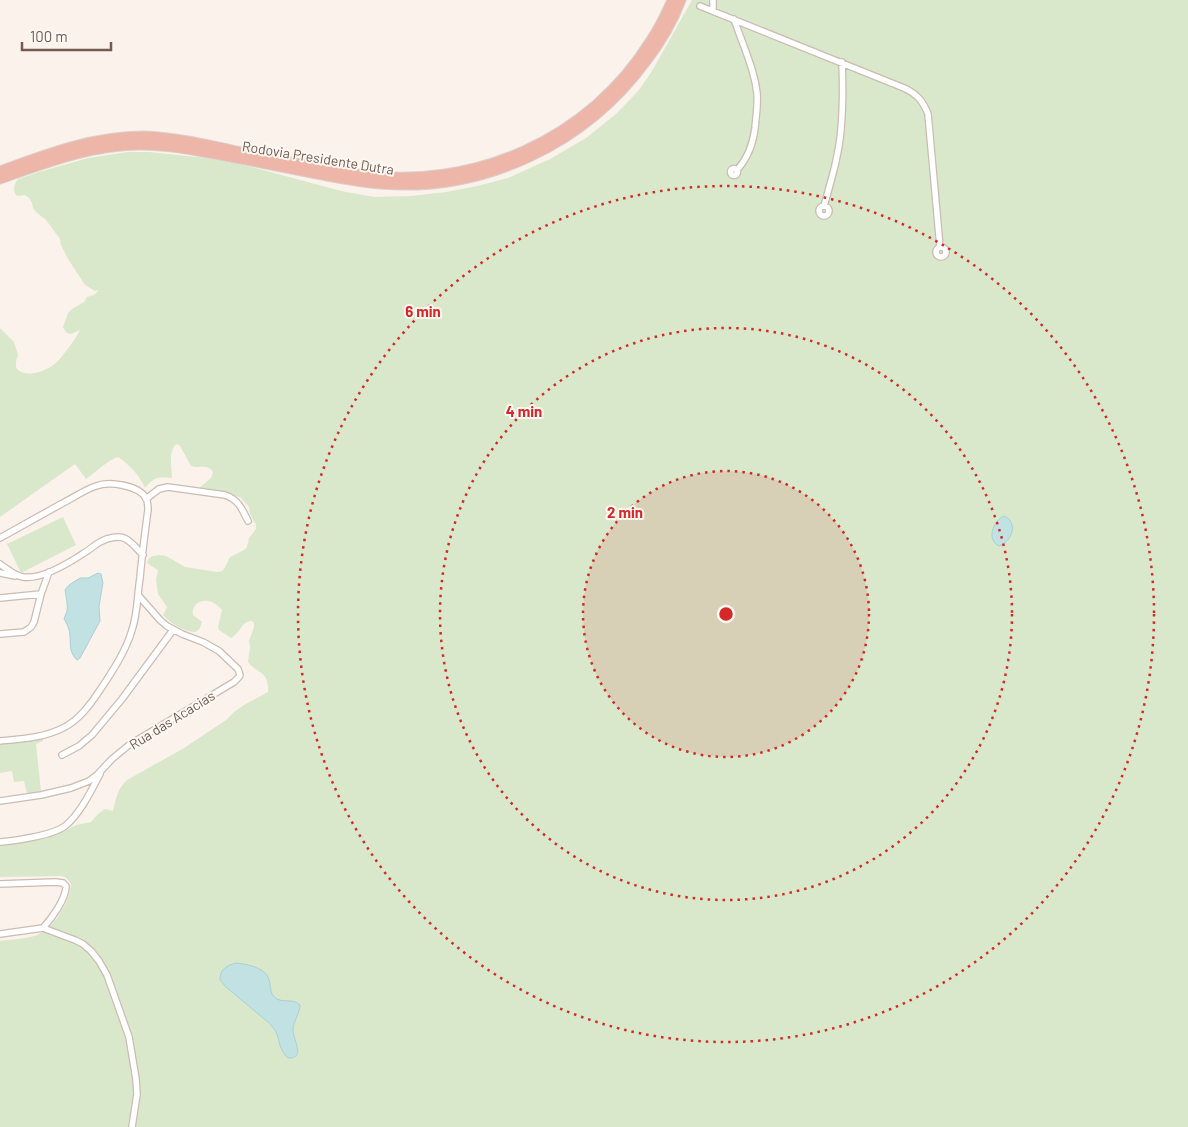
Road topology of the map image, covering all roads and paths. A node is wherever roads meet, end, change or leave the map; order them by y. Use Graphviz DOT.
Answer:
graph roads {
  1 [pos="672,0"];
  2 [pos="681,0"];
  3 [pos="713,0"];
  4 [pos="700,6"];
  5 [pos="713,11"];
  6 [pos="734,19"];
  7 [pos="842,62"];
  8 [pos="220,151"];
  9 [pos="262,159"];
  10 [pos="737,170"];
  11 [pos="0,171"];
  12 [pos="0,179"];
  13 [pos="824,206"];
  14 [pos="940,247"];
  15 [pos="146,499"];
  16 [pos="248,521"];
  17 [pos="0,538"];
  18 [pos="143,555"];
  19 [pos="0,564"];
  20 [pos="49,572"];
  21 [pos="0,573"];
  22 [pos="22,577"];
  23 [pos="41,594"];
  24 [pos="138,595"];
  25 [pos="0,598"];
  26 [pos="173,630"];
  27 [pos="0,634"];
  28 [pos="0,741"];
  29 [pos="62,755"];
  30 [pos="105,767"];
  31 [pos="0,801"];
  32 [pos="0,842"];
  33 [pos="0,884"];
  34 [pos="43,928"];
  35 [pos="0,934"];
  36 [pos="132,1127"];
  1 -- 9 [label="highway, Rodovia Presidente Dutra"];
  2 -- 9 [label="highway, Rodovia Presidente Dutra"];
  3 -- 5 [label="street"];
  4 -- 5 [label="street"];
  5 -- 6 [label="street"];
  6 -- 7 [label="street"];
  6 -- 10 [label="street"];
  7 -- 13 [label="street"];
  7 -- 14 [label="street"];
  8 -- 9 [label="highway, Rodovia Presidente Dutra"];
  8 -- 11 [label="highway, Rodovia Presidente Dutra"];
  8 -- 12 [label="highway, Rodovia Presidente Dutra"];
  15 -- 16 [label="street"];
  15 -- 17 [label="street"];
  15 -- 18 [label="street"];
  18 -- 20 [label="street"];
  18 -- 24 [label="street"];
  19 -- 22 [label="street"];
  20 -- 22 [label="street"];
  20 -- 23 [label="street"];
  21 -- 22 [label="street"];
  23 -- 25 [label="street"];
  23 -- 27 [label="street"];
  24 -- 26 [label="street"];
  24 -- 28 [label="street"];
  26 -- 29 [label="street"];
  26 -- 30 [label="street, Rua das Acacias"];
  30 -- 31 [label="street"];
  30 -- 32 [label="street"];
  33 -- 34 [label="street"];
  34 -- 35 [label="street"];
  34 -- 36 [label="street"];
}
